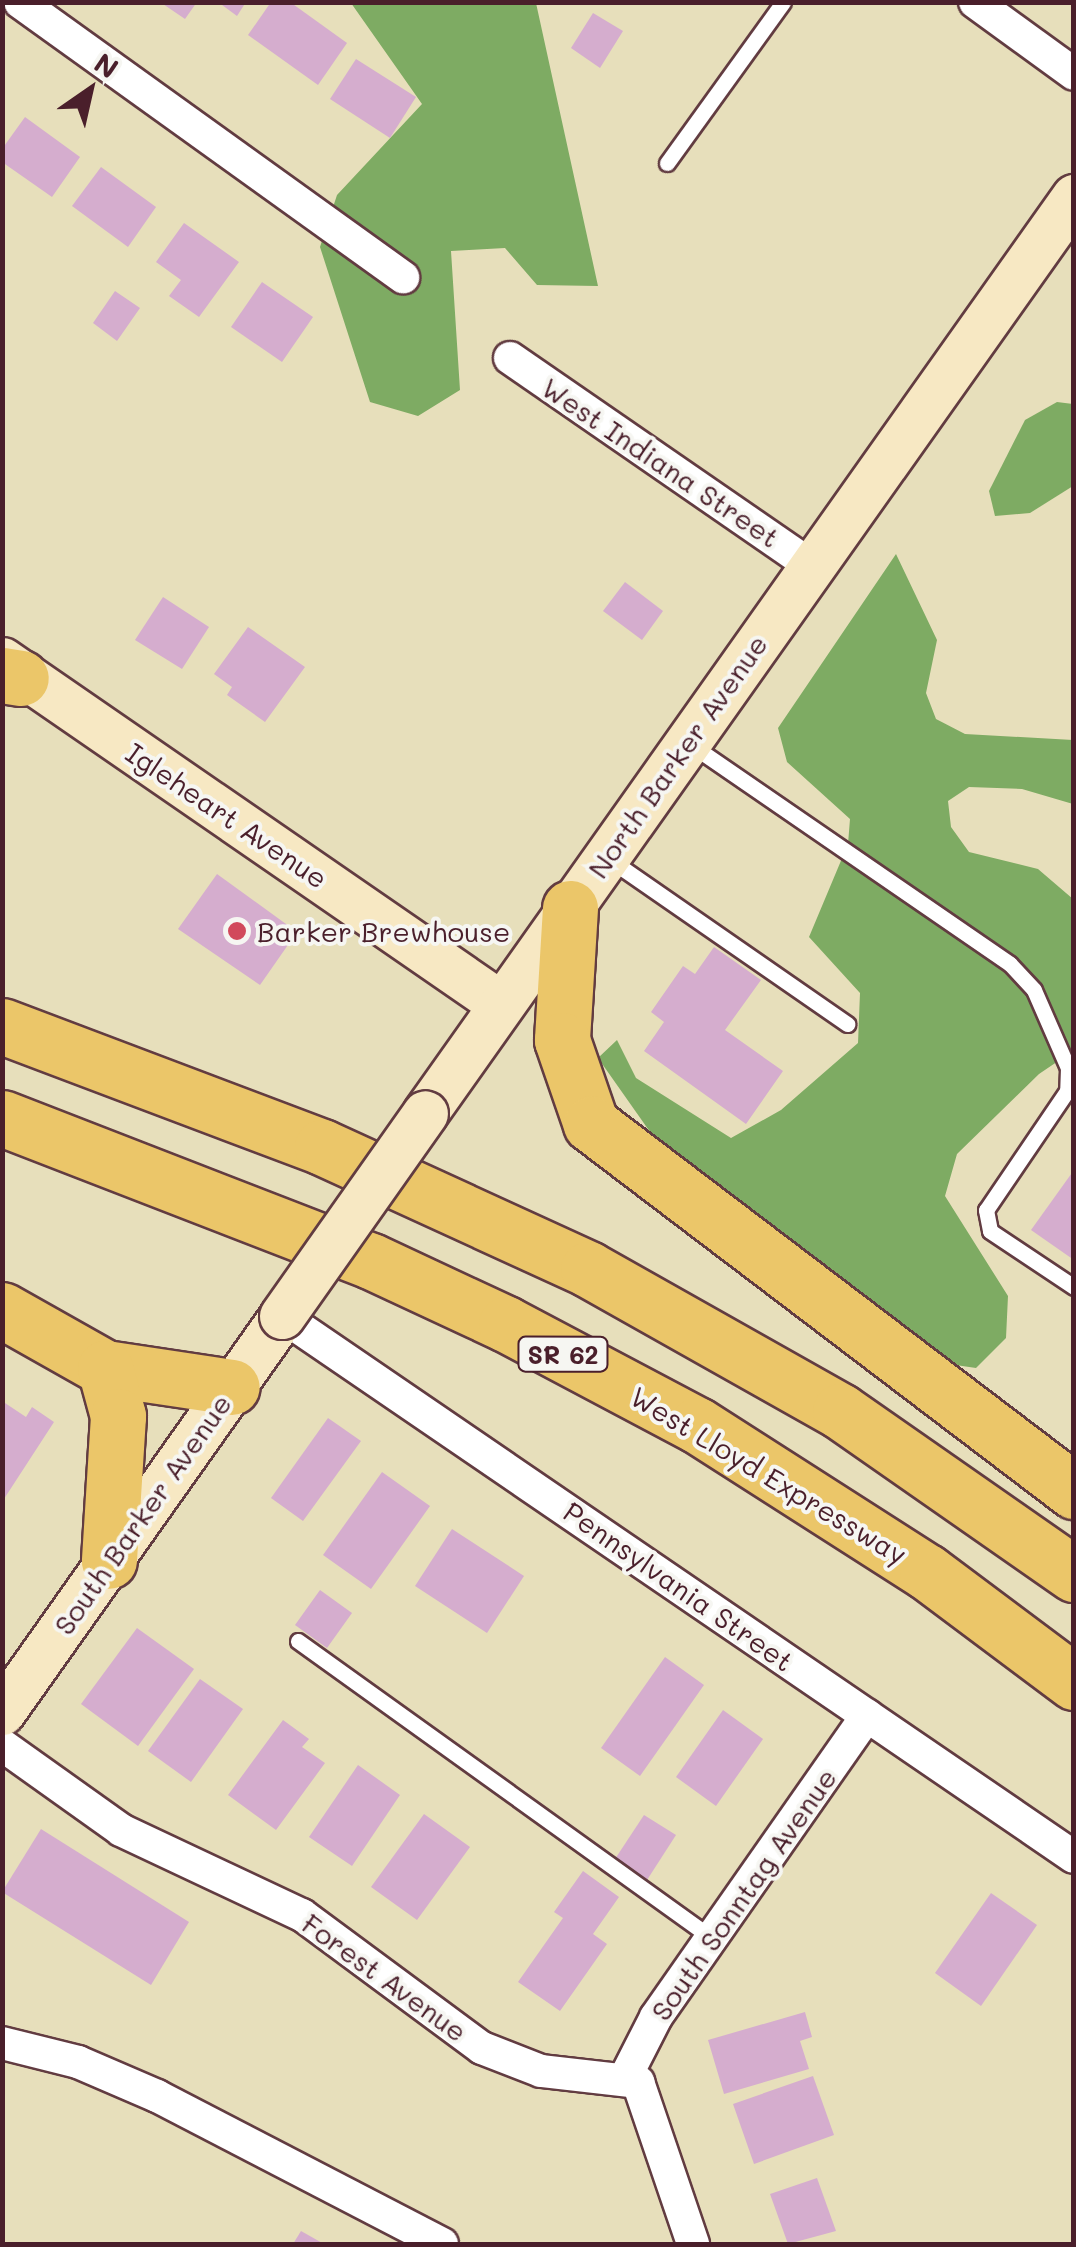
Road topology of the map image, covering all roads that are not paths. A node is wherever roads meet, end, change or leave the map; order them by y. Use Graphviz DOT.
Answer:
graph roads {
  1 [pos="20,2"];
  2 [pos="783,2"];
  3 [pos="976,2"];
  4 [pos="1074,74"];
  5 [pos="668,163"];
  6 [pos="1074,197"];
  7 [pos="403,276"];
  8 [pos="510,358"];
  9 [pos="812,566"];
  10 [pos="9,671"];
  11 [pos="687,742"];
  12 [pos="606,857"];
  13 [pos="570,908"];
  14 [pos="501,1004"];
  15 [pos="846,1024"];
  16 [pos="2,1026"];
  17 [pos="2,1118"];
  18 [pos="1074,1288"];
  19 [pos="2,1310"];
  20 [pos="282,1316"];
  21 [pos="105,1368"];
  22 [pos="232,1387"];
  23 [pos="1074,1491"];
  24 [pos="109,1560"];
  25 [pos="1074,1574"];
  26 [pos="298,1641"];
  27 [pos="1074,1682"];
  28 [pos="2,1712"];
  29 [pos="867,1716"];
  30 [pos="2,1745"];
  31 [pos="1074,1858"];
  32 [pos="712,1938"];
  33 [pos="2,2043"];
  34 [pos="626,2076"];
  35 [pos="686,2243"];
  36 [pos="442,2244"];
  1 -- 7 [label="street"];
  2 -- 5 [label="lane"];
  3 -- 4 [label="street"];
  6 -- 9 [label="main road, North Barker Avenue"];
  8 -- 9 [label="street, West Indiana Street"];
  9 -- 11 [label="main road, North Barker Avenue"];
  10 -- 14 [label="main road, Igleheart Avenue"];
  11 -- 12 [label="main road, North Barker Avenue"];
  11 -- 18 [label="lane"];
  12 -- 13 [label="main road, North Barker Avenue"];
  12 -- 15 [label="lane"];
  13 -- 14 [label="main road, North Barker Avenue"];
  13 -- 23 [label="highway"];
  14 -- 20 [label="main road, North Barker Avenue, bridge"];
  16 -- 25 [label="highway"];
  17 -- 27 [label="highway, West Lloyd Expressway / SR 62"];
  19 -- 21 [label="highway"];
  20 -- 22 [label="main road, South Barker Avenue"];
  20 -- 29 [label="street, Pennsylvania Street"];
  21 -- 22 [label="highway"];
  21 -- 24 [label="highway"];
  22 -- 24 [label="main road, South Barker Avenue"];
  24 -- 28 [label="main road, South Barker Avenue"];
  26 -- 32 [label="lane"];
  29 -- 31 [label="street, Pennsylvania Street"];
  29 -- 32 [label="street, South Sonntag Avenue"];
  30 -- 34 [label="street, Forest Avenue"];
  32 -- 34 [label="street, South Sonntag Avenue"];
  33 -- 36 [label="street"];
  34 -- 35 [label="street"];
}
